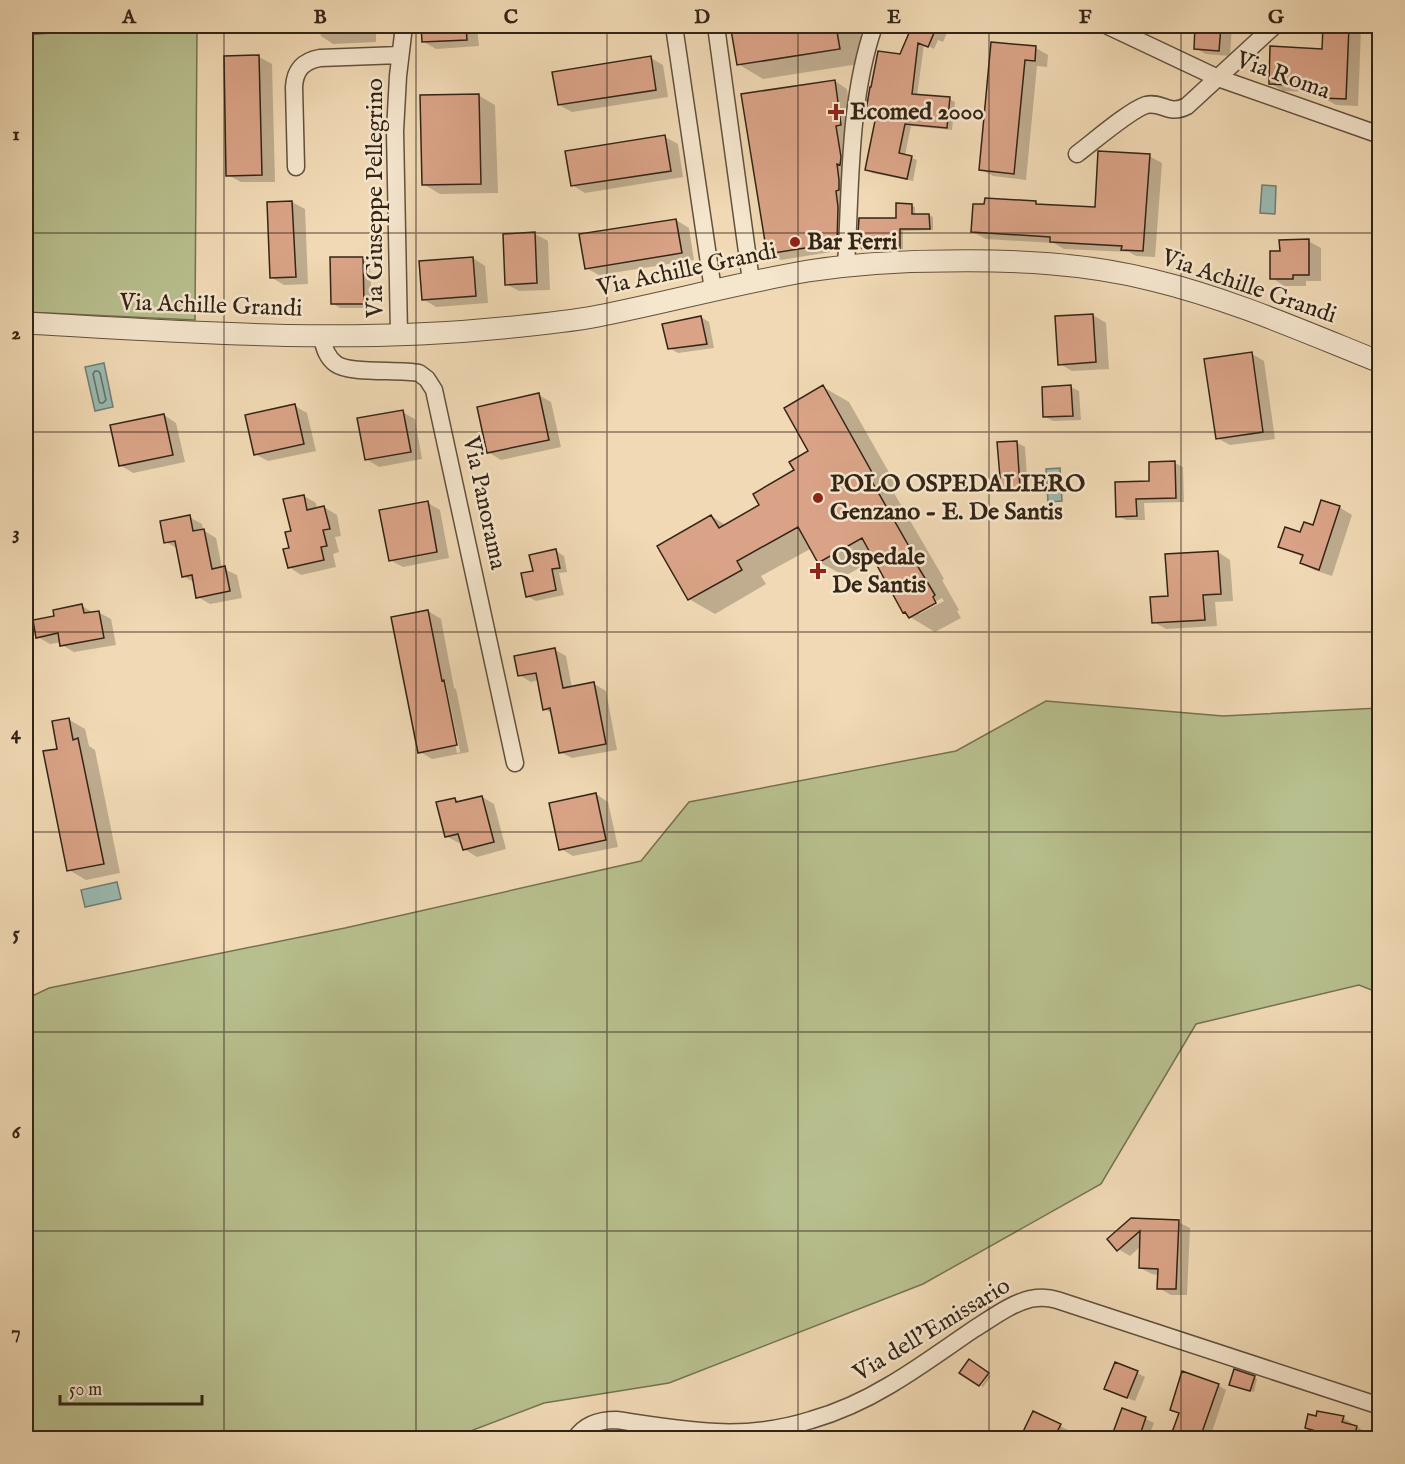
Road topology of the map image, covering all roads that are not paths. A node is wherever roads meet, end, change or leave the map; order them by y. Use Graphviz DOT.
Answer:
graph roads {
  1 [pos="404,26"];
  2 [pos="674,26"];
  3 [pos="716,26"];
  4 [pos="874,26"];
  5 [pos="1108,26"];
  6 [pos="1274,26"];
  7 [pos="400,55"];
  8 [pos="1218,78"];
  9 [pos="1380,135"];
  10 [pos="1077,154"];
  11 [pos="296,167"];
  12 [pos="846,266"];
  13 [pos="751,281"];
  14 [pos="712,290"];
  15 [pos="26,323"];
  16 [pos="399,334"];
  17 [pos="321,335"];
  18 [pos="1380,362"];
  19 [pos="515,763"];
  20 [pos="1380,1406"];
  21 [pos="576,1438"];
  1 -- 7 [label="street, Via Giuseppe Pellegrino"];
  2 -- 14 [label="street"];
  3 -- 13 [label="street"];
  4 -- 12 [label="street"];
  5 -- 8 [label="street, Via Roma"];
  6 -- 8 [label="street"];
  7 -- 11 [label="street"];
  7 -- 16 [label="street, Via Giuseppe Pellegrino"];
  8 -- 9 [label="street, Via Roma"];
  8 -- 10 [label="street"];
  12 -- 13 [label="street, Via Achille Grandi"];
  12 -- 18 [label="street, Via Achille Grandi"];
  13 -- 14 [label="street, Via Achille Grandi"];
  14 -- 16 [label="street, Via Achille Grandi"];
  15 -- 17 [label="street, Via Achille Grandi"];
  16 -- 17 [label="street, Via Achille Grandi"];
  17 -- 19 [label="street, Via Panorama"];
  20 -- 21 [label="street, Via dell'Emissario"];
}
